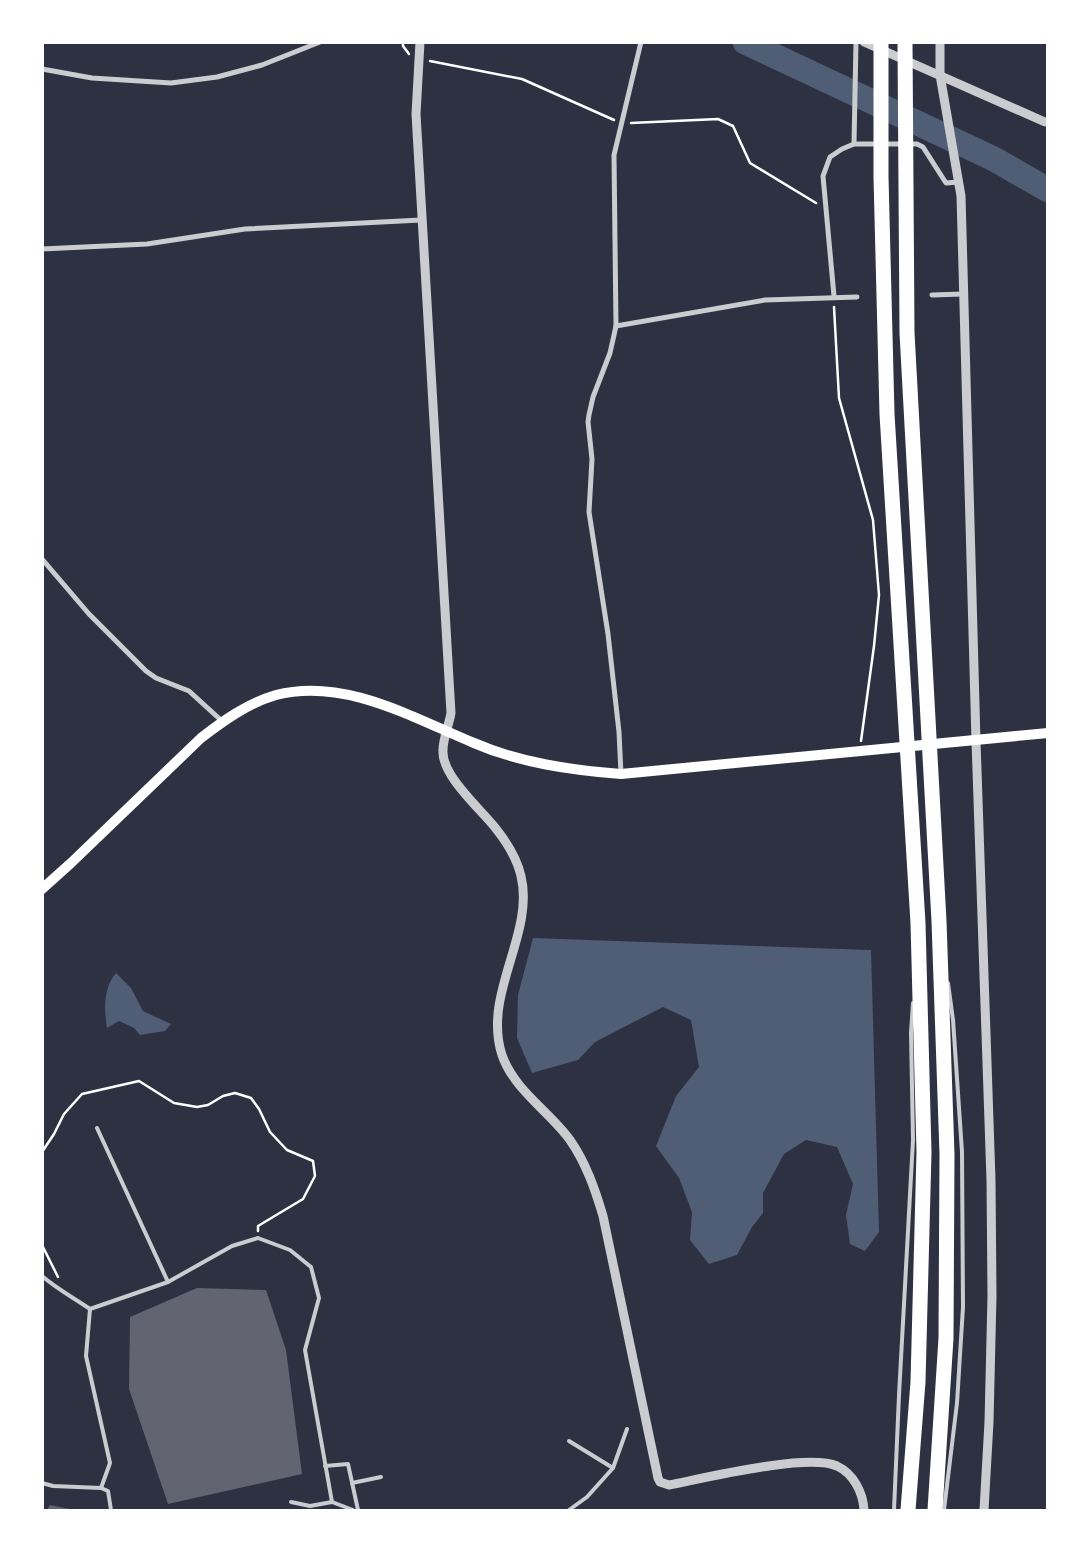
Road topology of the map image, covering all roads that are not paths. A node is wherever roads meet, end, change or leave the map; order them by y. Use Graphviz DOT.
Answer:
graph roads {
  1 [pos="320,42"];
  2 [pos="420,42"];
  3 [pos="641,42"];
  4 [pos="856,42"];
  5 [pos="864,42"];
  6 [pos="881,42"];
  7 [pos="905,42"];
  8 [pos="940,42"];
  9 [pos="42,69"];
  10 [pos="940,76"];
  11 [pos="1046,122"];
  12 [pos="854,144"];
  13 [pos="959,182"];
  14 [pos="421,220"];
  15 [pos="42,249"];
  16 [pos="963,294"];
  17 [pos="932,295"];
  18 [pos="834,296"];
  19 [pos="857,296"];
  20 [pos="616,326"];
  21 [pos="42,559"];
  22 [pos="223,722"];
  23 [pos="447,730"];
  24 [pos="1048,733"];
  25 [pos="976,741"];
  26 [pos="621,774"];
  27 [pos="42,889"];
  28 [pos="940,922"];
  29 [pos="918,923"];
  30 [pos="946,970"];
  31 [pos="948,980"];
  32 [pos="914,987"];
  33 [pos="914,996"];
  34 [pos="97,1128"];
  35 [pos="42,1276"];
  36 [pos="168,1282"];
  37 [pos="90,1309"];
  38 [pos="627,1429"];
  39 [pos="570,1441"];
  40 [pos="325,1466"];
  41 [pos="613,1468"];
  42 [pos="381,1476"];
  43 [pos="42,1483"];
  44 [pos="352,1483"];
  45 [pos="101,1488"];
  46 [pos="291,1502"];
  47 [pos="332,1502"];
  48 [pos="861,1509"];
  49 [pos="111,1510"];
  50 [pos="353,1510"];
  51 [pos="358,1510"];
  52 [pos="569,1510"];
  53 [pos="894,1510"];
  54 [pos="908,1510"];
  55 [pos="935,1510"];
  56 [pos="944,1510"];
  57 [pos="984,1510"];
  1 -- 9 [label="street"];
  2 -- 14 [label="street"];
  3 -- 20 [label="street"];
  4 -- 12 [label="street"];
  5 -- 10 [label="street"];
  6 -- 29 [label="highway"];
  7 -- 28 [label="highway"];
  8 -- 10 [label="street"];
  10 -- 11 [label="street"];
  10 -- 13 [label="street"];
  12 -- 13 [label="street"];
  12 -- 18 [label="street"];
  13 -- 16 [label="street"];
  14 -- 15 [label="street"];
  14 -- 23 [label="street"];
  16 -- 17 [label="street"];
  16 -- 25 [label="street"];
  18 -- 19 [label="street"];
  18 -- 20 [label="street"];
  20 -- 26 [label="street"];
  21 -- 22 [label="street"];
  22 -- 23 [label="main road"];
  22 -- 27 [label="main road"];
  23 -- 26 [label="main road"];
  23 -- 48 [label="street"];
  24 -- 25 [label="main road"];
  25 -- 26 [label="main road"];
  25 -- 57 [label="street"];
  28 -- 30 [label="lane"];
  28 -- 55 [label="highway"];
  29 -- 32 [label="lane"];
  29 -- 54 [label="highway"];
  31 -- 56 [label="lane"];
  33 -- 53 [label="lane"];
  34 -- 36 [label="lane"];
  35 -- 37 [label="lane"];
  36 -- 37 [label="lane"];
  36 -- 40 [label="lane"];
  37 -- 45 [label="lane"];
  38 -- 41 [label="lane"];
  39 -- 41 [label="lane"];
  40 -- 44 [label="lane"];
  40 -- 47 [label="lane"];
  41 -- 52 [label="lane"];
  42 -- 44 [label="lane"];
  43 -- 45 [label="lane"];
  44 -- 51 [label="lane"];
  45 -- 49 [label="lane"];
  46 -- 47 [label="lane"];
  47 -- 50 [label="lane"];
}
